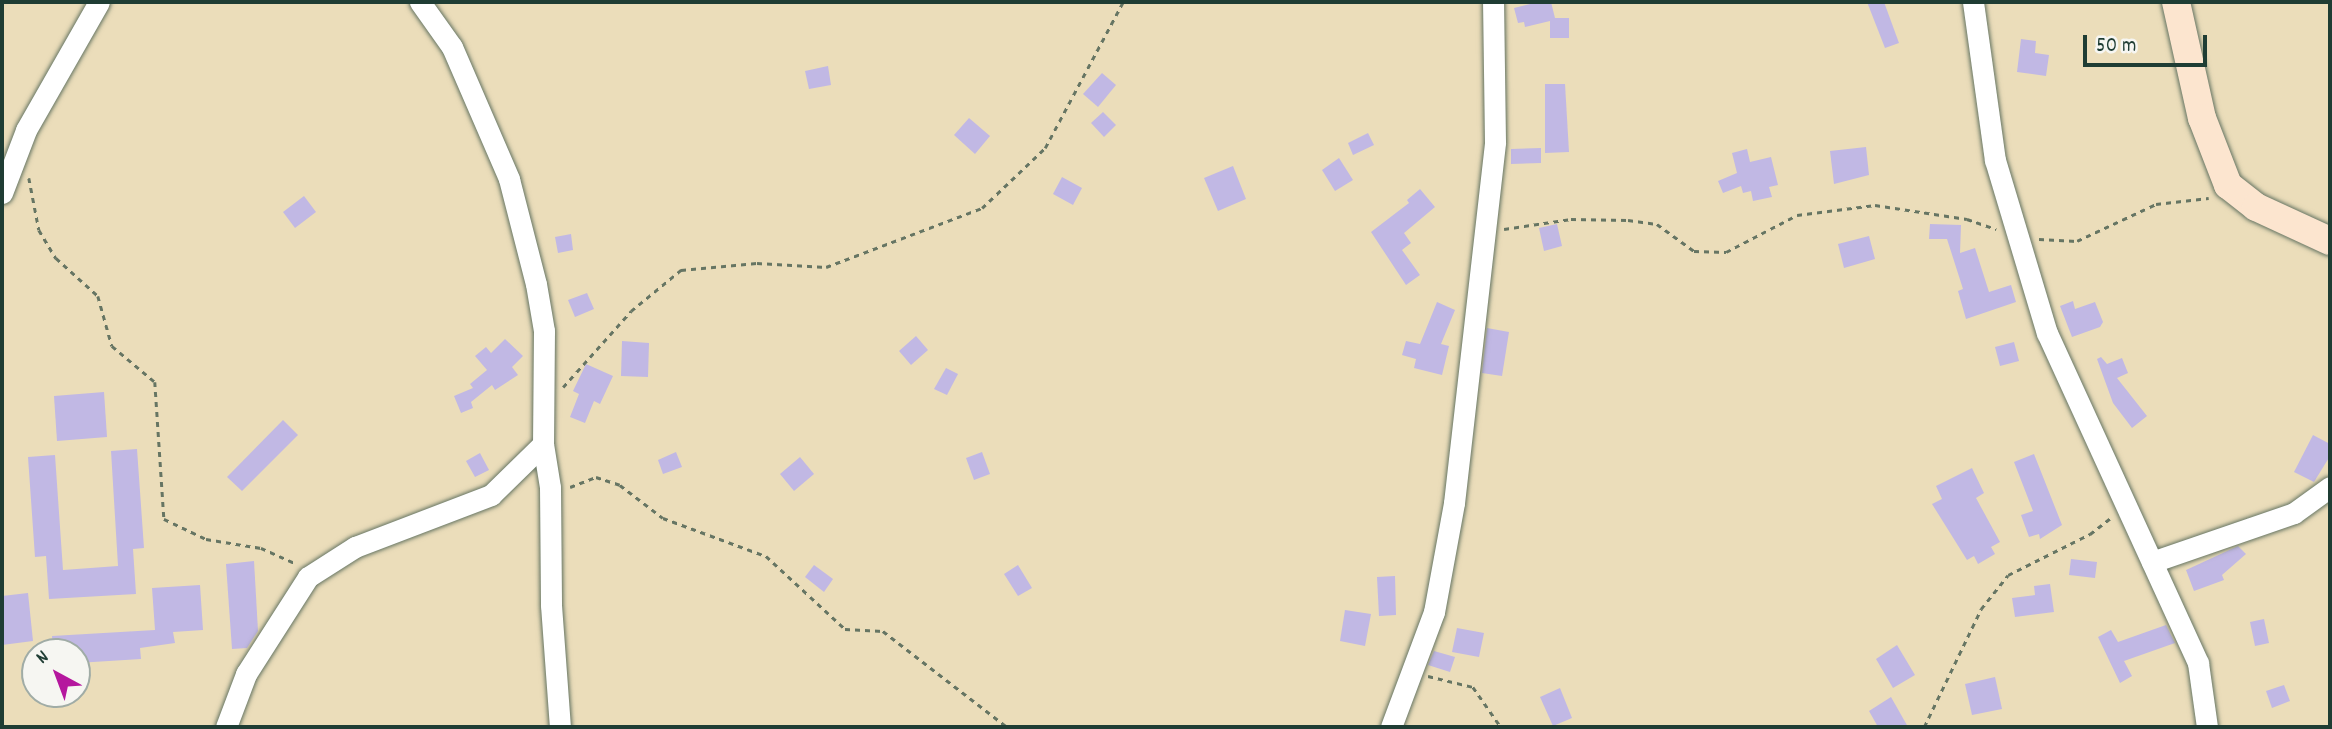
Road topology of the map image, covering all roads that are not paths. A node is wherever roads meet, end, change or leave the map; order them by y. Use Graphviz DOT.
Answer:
graph roads {
  1 [pos="99,2"];
  2 [pos="421,2"];
  3 [pos="1493,2"];
  4 [pos="1973,2"];
  5 [pos="2176,2"];
  6 [pos="2,193"];
  7 [pos="2330,241"];
  8 [pos="543,444"];
  9 [pos="2330,487"];
  10 [pos="2152,562"];
  11 [pos="226,727"];
  12 [pos="560,727"];
  13 [pos="1391,727"];
  14 [pos="2207,727"];
  1 -- 6 [label="street"];
  2 -- 8 [label="street"];
  3 -- 13 [label="street"];
  4 -- 10 [label="street"];
  5 -- 7 [label="main road"];
  8 -- 11 [label="street"];
  8 -- 12 [label="street"];
  9 -- 10 [label="street"];
  10 -- 14 [label="street"];
}
